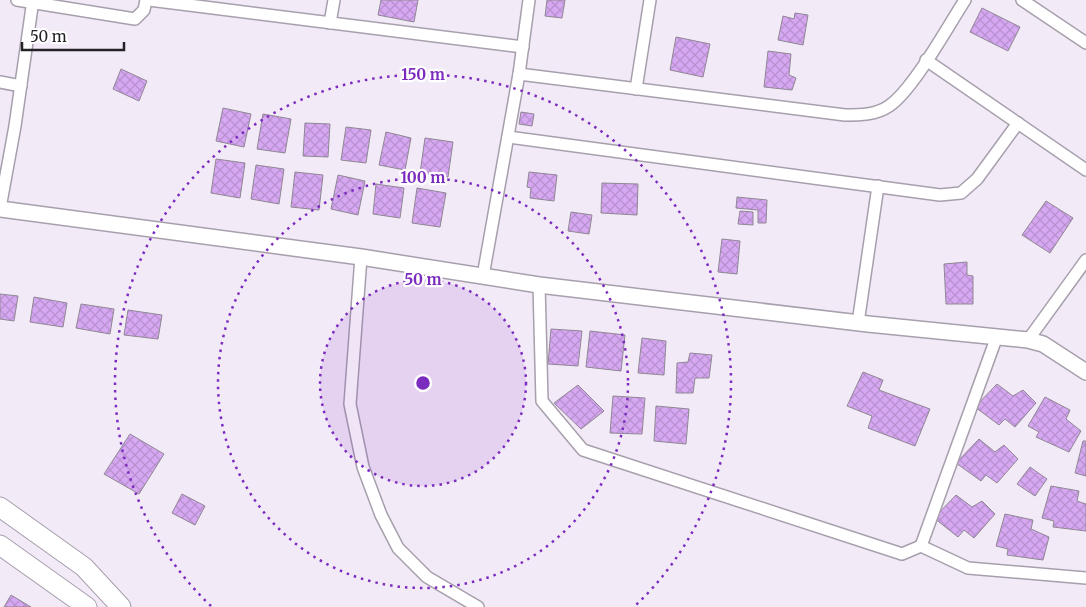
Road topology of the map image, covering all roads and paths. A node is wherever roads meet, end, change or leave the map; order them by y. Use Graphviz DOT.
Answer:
graph roads {
  1 [pos="17,0"];
  2 [pos="148,0"];
  3 [pos="334,0"];
  4 [pos="529,0"];
  5 [pos="650,0"];
  6 [pos="965,0"];
  7 [pos="1022,0"];
  8 [pos="33,1"];
  9 [pos="330,23"];
  10 [pos="1086,43"];
  11 [pos="523,47"];
  12 [pos="926,60"];
  13 [pos="519,74"];
  14 [pos="0,82"];
  15 [pos="21,86"];
  16 [pos="636,89"];
  17 [pos="1018,123"];
  18 [pos="508,136"];
  19 [pos="1086,170"];
  20 [pos="878,186"];
  21 [pos="0,208"];
  22 [pos="362,257"];
  23 [pos="1086,260"];
  24 [pos="483,276"];
  25 [pos="539,285"];
  26 [pos="858,323"];
  27 [pos="997,336"];
  28 [pos="1028,340"];
  29 [pos="1086,372"];
  30 [pos="0,507"];
  31 [pos="0,545"];
  32 [pos="921,546"];
  33 [pos="1086,578"];
  34 [pos="75,604"];
  35 [pos="121,607"];
  36 [pos="478,607"];
  1 -- 8 [label="street"];
  2 -- 8 [label="street"];
  2 -- 9 [label="street"];
  3 -- 9 [label="street"];
  4 -- 11 [label="street"];
  5 -- 16 [label="street"];
  6 -- 12 [label="street"];
  7 -- 10 [label="street"];
  8 -- 15 [label="street"];
  9 -- 11 [label="street"];
  11 -- 13 [label="street"];
  12 -- 16 [label="street"];
  12 -- 17 [label="street"];
  13 -- 16 [label="street"];
  13 -- 18 [label="street"];
  14 -- 15 [label="street"];
  15 -- 21 [label="street"];
  17 -- 19 [label="street"];
  17 -- 20 [label="street"];
  18 -- 20 [label="street"];
  18 -- 24 [label="street"];
  20 -- 26 [label="street"];
  21 -- 22 [label="street"];
  22 -- 24 [label="street"];
  22 -- 36 [label="street"];
  23 -- 28 [label="street"];
  24 -- 25 [label="street"];
  25 -- 26 [label="street"];
  25 -- 32 [label="street"];
  26 -- 27 [label="street"];
  27 -- 28 [label="street"];
  27 -- 32 [label="street"];
  28 -- 29 [label="street"];
  30 -- 35 [label="main road"];
  31 -- 34 [label="main road"];
  32 -- 33 [label="street"];
}
